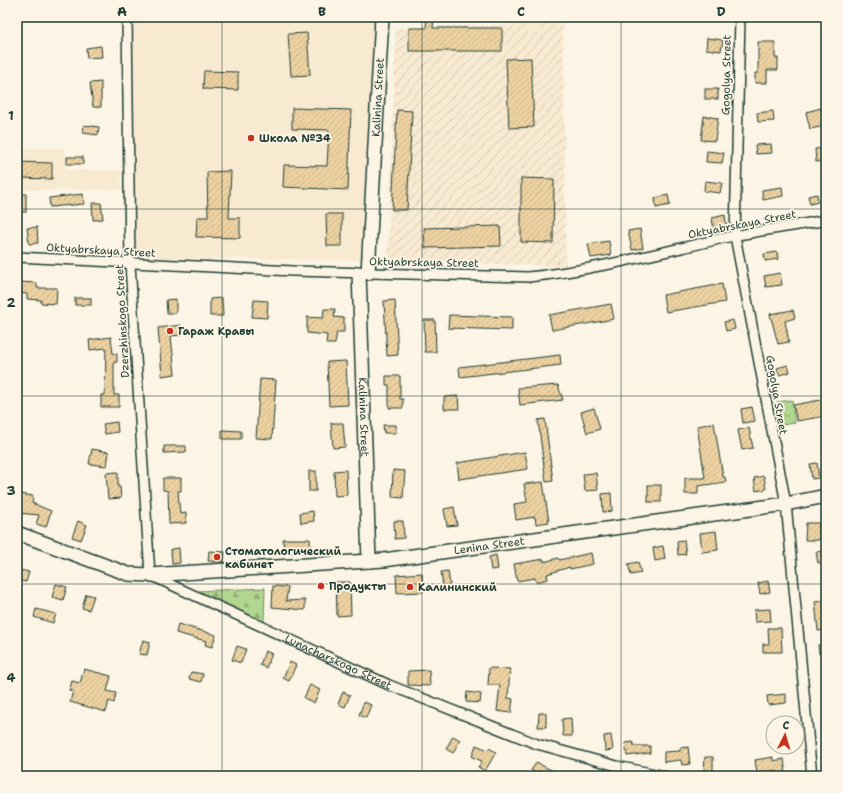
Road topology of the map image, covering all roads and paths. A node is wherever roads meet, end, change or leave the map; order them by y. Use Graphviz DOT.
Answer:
graph roads {
  1 [pos="127,17"];
  2 [pos="382,17"];
  3 [pos="740,17"];
  4 [pos="826,220"];
  5 [pos="735,236"];
  6 [pos="17,257"];
  7 [pos="130,264"];
  8 [pos="364,273"];
  9 [pos="826,496"];
  10 [pos="786,504"];
  11 [pos="17,533"];
  12 [pos="369,561"];
  13 [pos="150,575"];
  14 [pos="617,766"];
  15 [pos="624,776"];
  16 [pos="665,776"];
  17 [pos="812,776"];
  1 -- 7 [label="street, Dzerzhinskogo Street"];
  2 -- 8 [label="street, Kalinina Street"];
  3 -- 5 [label="street, Gogolya Street"];
  4 -- 5 [label="street, Oktyabrskaya Street"];
  5 -- 8 [label="street, Oktyabrskaya Street"];
  5 -- 10 [label="street, Gogolya Street"];
  6 -- 7 [label="street, Oktyabrskaya Street"];
  7 -- 8 [label="street, Oktyabrskaya Street"];
  7 -- 13 [label="street, Dzerzhinskogo Street"];
  8 -- 12 [label="street, Kalinina Street"];
  9 -- 10 [label="street, Lenina Street"];
  10 -- 12 [label="street, Lenina Street"];
  10 -- 17 [label="street, Gogolya Street"];
  11 -- 13 [label="street, Lunacharskogo Street"];
  12 -- 13 [label="street, Lenina Street"];
  13 -- 14 [label="street, Lunacharskogo Street"];
  14 -- 15 [label="street"];
  14 -- 16 [label="street, Lunacharskogo Street"];
}
